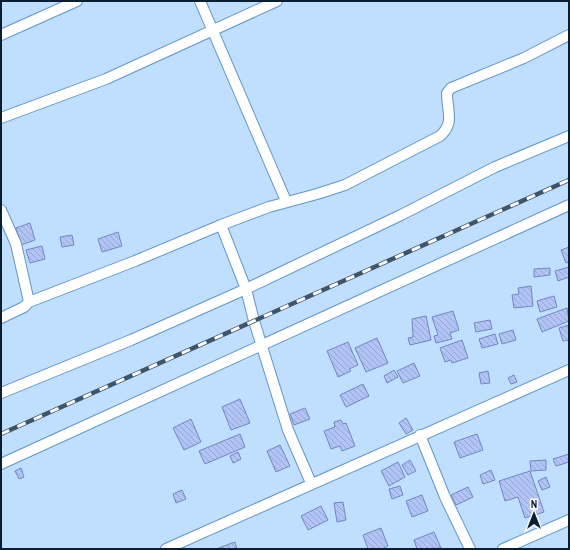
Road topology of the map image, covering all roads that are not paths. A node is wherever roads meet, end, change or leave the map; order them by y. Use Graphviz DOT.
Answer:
graph roads {
  1 [pos="77,1"];
  2 [pos="200,1"];
  3 [pos="277,1"];
  4 [pos="212,29"];
  5 [pos="1,35"];
  6 [pos="569,35"];
  7 [pos="1,118"];
  8 [pos="569,136"];
  9 [pos="286,201"];
  10 [pos="569,205"];
  11 [pos="1,210"];
  12 [pos="221,224"];
  13 [pos="246,289"];
  14 [pos="29,302"];
  15 [pos="2,319"];
  16 [pos="263,346"];
  17 [pos="569,370"];
  18 [pos="1,393"];
  19 [pos="420,435"];
  20 [pos="1,464"];
  21 [pos="311,483"];
  22 [pos="569,520"];
  23 [pos="166,549"];
  24 [pos="470,549"];
  25 [pos="503,549"];
  1 -- 5 [label="street"];
  2 -- 4 [label="street"];
  3 -- 4 [label="street"];
  4 -- 7 [label="street"];
  4 -- 9 [label="street"];
  6 -- 9 [label="street"];
  8 -- 13 [label="street"];
  9 -- 12 [label="street"];
  10 -- 16 [label="street"];
  11 -- 14 [label="street"];
  12 -- 13 [label="street"];
  12 -- 14 [label="street"];
  13 -- 16 [label="street"];
  13 -- 18 [label="street"];
  14 -- 15 [label="street"];
  16 -- 20 [label="street"];
  16 -- 21 [label="street"];
  17 -- 19 [label="street"];
  19 -- 21 [label="street"];
  19 -- 24 [label="street"];
  21 -- 23 [label="street"];
  22 -- 25 [label="street"];
}
